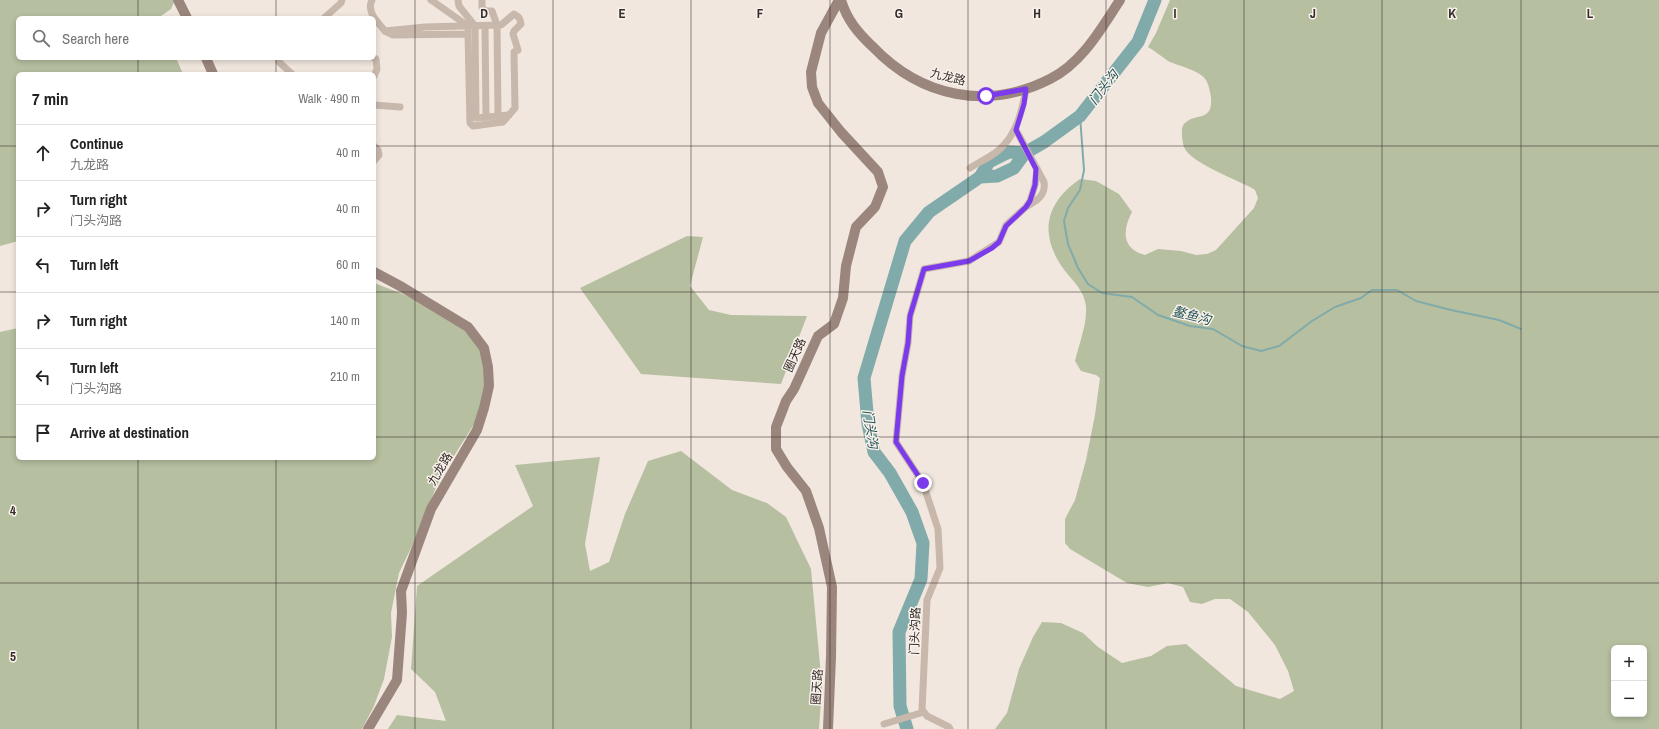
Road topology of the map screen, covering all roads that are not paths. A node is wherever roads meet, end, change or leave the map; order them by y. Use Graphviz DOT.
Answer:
graph roads {
  1 [pos="178,0"];
  2 [pos="342,0"];
  3 [pos="372,0"];
  4 [pos="431,0"];
  5 [pos="458,0"];
  6 [pos="482,0"];
  7 [pos="840,0"];
  8 [pos="1120,0"];
  9 [pos="186,16"];
  10 [pos="326,16"];
  11 [pos="372,16"];
  12 [pos="376,21"];
  13 [pos="497,25"];
  14 [pos="485,26"];
  15 [pos="470,29"];
  16 [pos="376,59"];
  17 [pos="207,60"];
  18 [pos="279,60"];
  19 [pos="212,72"];
  20 [pos="290,72"];
  21 [pos="376,72"];
  22 [pos="1026,89"];
  23 [pos="376,105"];
  24 [pos="400,107"];
  25 [pos="509,115"];
  26 [pos="498,116"];
  27 [pos="486,117"];
  28 [pos="476,121"];
  29 [pos="1016,130"];
  30 [pos="376,148"];
  31 [pos="376,159"];
  32 [pos="970,168"];
  33 [pos="1036,169"];
  34 [pos="1026,207"];
  35 [pos="376,273"];
  36 [pos="924,712"];
  37 [pos="884,724"];
  38 [pos="368,729"];
  39 [pos="828,729"];
  40 [pos="950,729"];
  1 -- 9 [label="street"];
  2 -- 10 [label="street"];
  3 -- 11 [label="street"];
  4 -- 15 [label="street"];
  5 -- 15 [label="street"];
  6 -- 13 [label="street"];
  7 -- 22 [label="street, 九龙路"];
  7 -- 39 [label="street, 圈天路"];
  8 -- 22 [label="street, 九龙路"];
  12 -- 15 [label="street"];
  13 -- 14 [label="street"];
  13 -- 25 [label="street"];
  13 -- 26 [label="street"];
  14 -- 15 [label="street"];
  14 -- 27 [label="street"];
  15 -- 28 [label="street"];
  16 -- 21 [label="street"];
  17 -- 19 [label="street"];
  18 -- 20 [label="street"];
  22 -- 29 [label="street"];
  23 -- 24 [label="street"];
  25 -- 26 [label="street"];
  25 -- 28 [label="street"];
  26 -- 27 [label="street"];
  27 -- 28 [label="street"];
  29 -- 32 [label="street"];
  29 -- 33 [label="street"];
  30 -- 31 [label="street"];
  33 -- 34 [label="street"];
  33 -- 34 [label="street"];
  34 -- 36 [label="street, 门头沟路"];
  35 -- 38 [label="street, 九龙路"];
  36 -- 37 [label="street"];
  36 -- 40 [label="street"];
}
